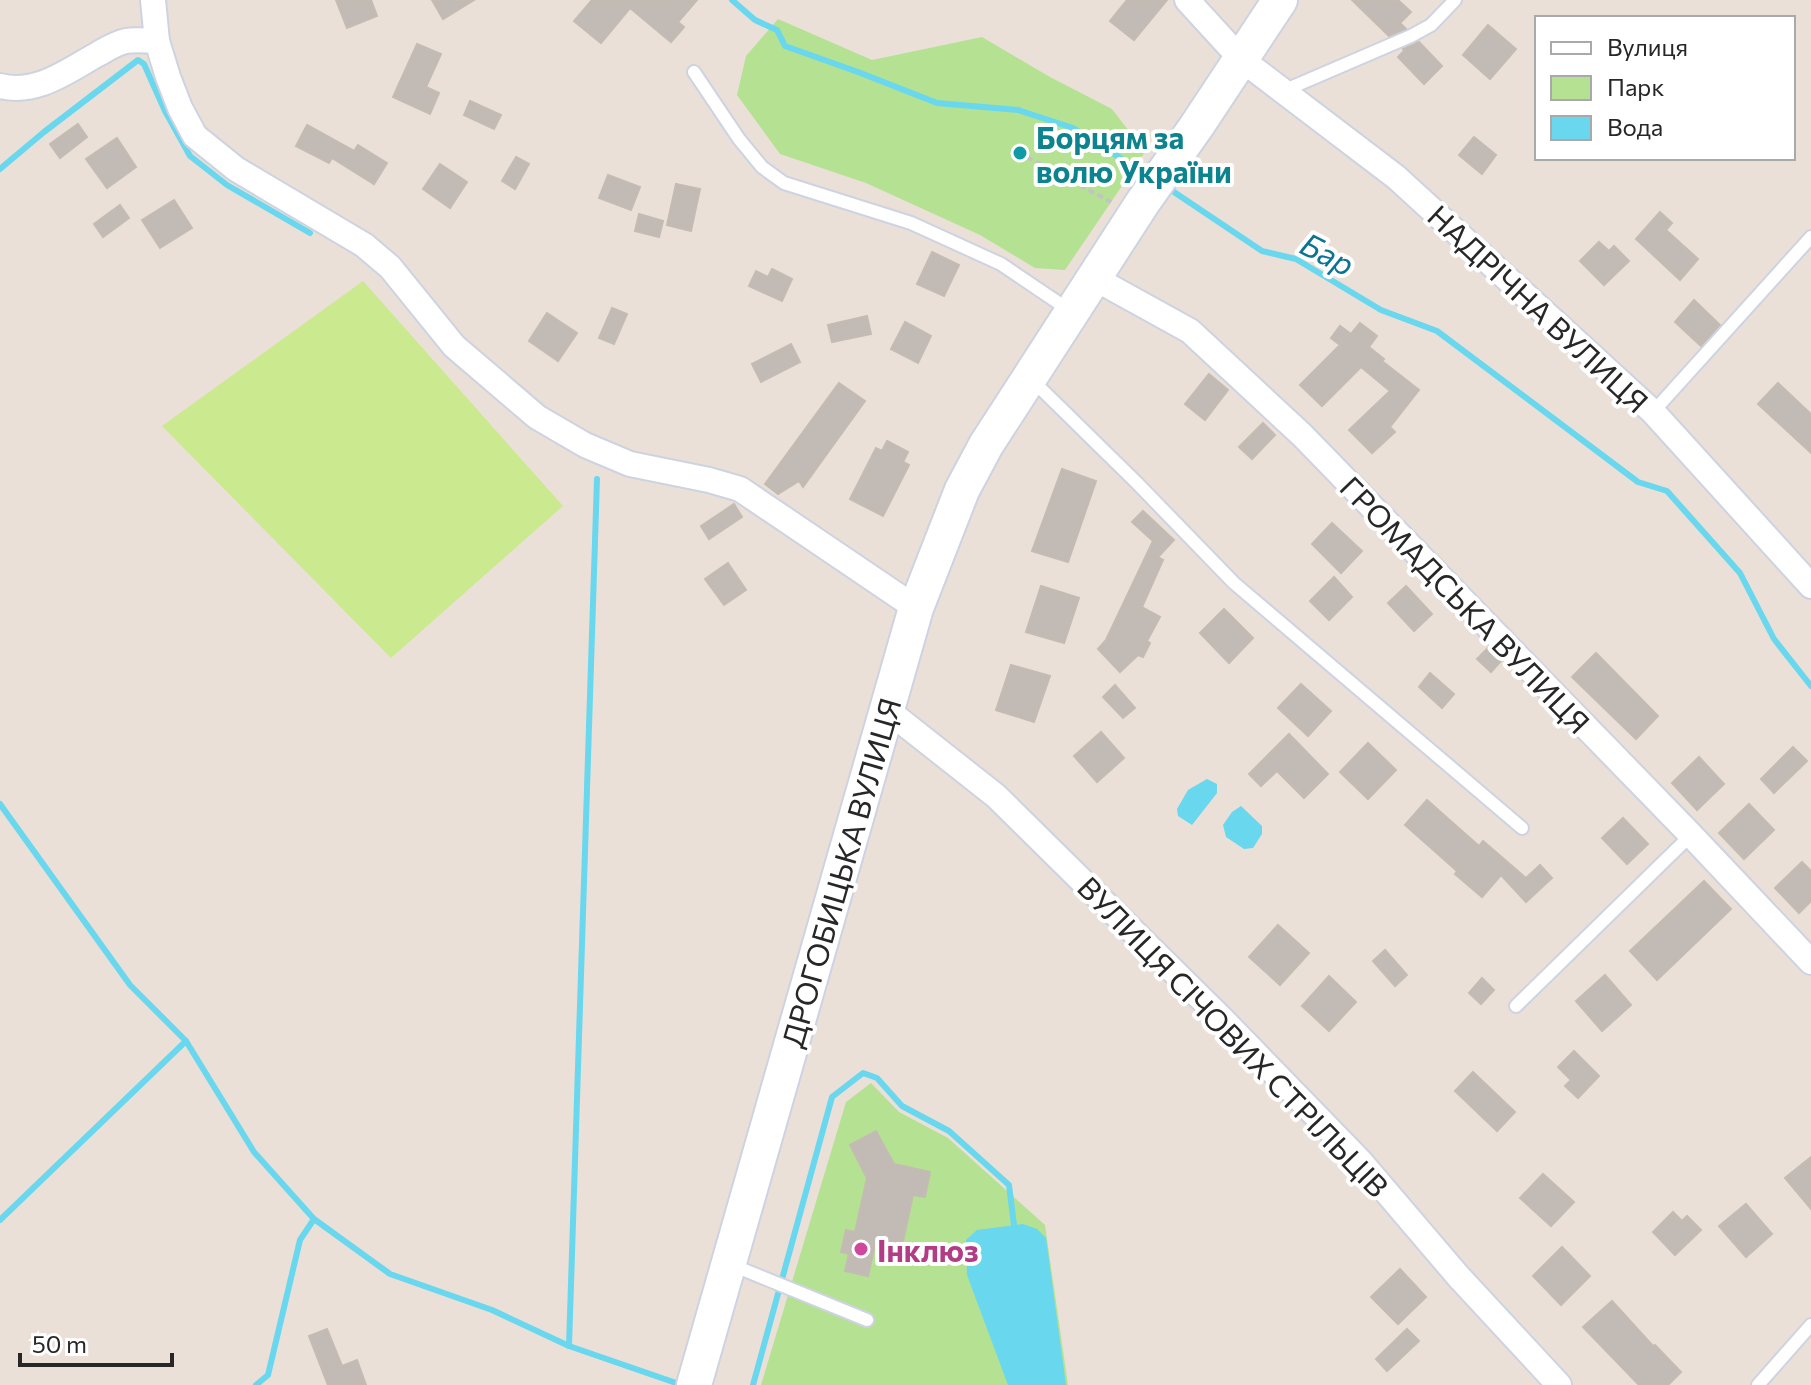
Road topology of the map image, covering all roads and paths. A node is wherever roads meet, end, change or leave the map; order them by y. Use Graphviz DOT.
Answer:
graph roads {
  1 [pos="153,0"];
  2 [pos="1187,0"];
  3 [pos="1280,0"];
  4 [pos="1455,0"];
  5 [pos="157,41"];
  6 [pos="1241,59"];
  7 [pos="694,72"];
  8 [pos="0,86"];
  9 [pos="1283,91"];
  10 [pos="1027,157"];
  11 [pos="1139,208"];
  12 [pos="1811,237"];
  13 [pos="1094,278"];
  14 [pos="1071,311"];
  15 [pos="1029,377"];
  16 [pos="1653,412"];
  17 [pos="1811,586"];
  18 [pos="916,608"];
  19 [pos="887,710"];
  20 [pos="1522,828"];
  21 [pos="1691,835"];
  22 [pos="1811,962"];
  23 [pos="1516,1006"];
  24 [pos="729,1264"];
  25 [pos="867,1320"];
  26 [pos="1811,1325"];
  27 [pos="696,1379"];
  28 [pos="1559,1385"];
  29 [pos="1758,1385"];
  1 -- 5 [label="street"];
  2 -- 6 [label="street, НАДРІЧНА ВУЛИЦЯ"];
  3 -- 6 [label="main road, ДРОГОБИЦЬКА ВУЛИЦЯ"];
  4 -- 9 [label="lane"];
  5 -- 8 [label="street"];
  5 -- 18 [label="street"];
  6 -- 9 [label="street, НАДРІЧНА ВУЛИЦЯ"];
  6 -- 11 [label="main road, ДРОГОБИЦЬКА ВУЛИЦЯ"];
  7 -- 14 [label="lane"];
  9 -- 16 [label="street, НАДРІЧНА ВУЛИЦЯ"];
  10 -- 11 [label="path"];
  11 -- 13 [label="main road, ДРОГОБИЦЬКА ВУЛИЦЯ"];
  12 -- 16 [label="lane"];
  13 -- 14 [label="main road, ДРОГОБИЦЬКА ВУЛИЦЯ"];
  13 -- 21 [label="street, ГРОМАДСЬКА ВУЛИЦЯ"];
  14 -- 15 [label="main road, ДРОГОБИЦЬКА ВУЛИЦЯ"];
  15 -- 18 [label="main road, ДРОГОБИЦЬКА ВУЛИЦЯ"];
  15 -- 20 [label="lane"];
  16 -- 17 [label="street, НАДРІЧНА ВУЛИЦЯ"];
  18 -- 19 [label="main road, ДРОГОБИЦЬКА ВУЛИЦЯ"];
  19 -- 24 [label="main road, ДРОГОБИЦЬКА ВУЛИЦЯ"];
  19 -- 28 [label="street, ВУЛИЦЯ СІЧОВИХ СТРІЛЬЦІВ"];
  21 -- 22 [label="street, ГРОМАДСЬКА ВУЛИЦЯ"];
  21 -- 23 [label="lane"];
  24 -- 25 [label="lane"];
  24 -- 27 [label="main road, ДРОГОБИЦЬКА ВУЛИЦЯ"];
  26 -- 29 [label="lane"];
}
